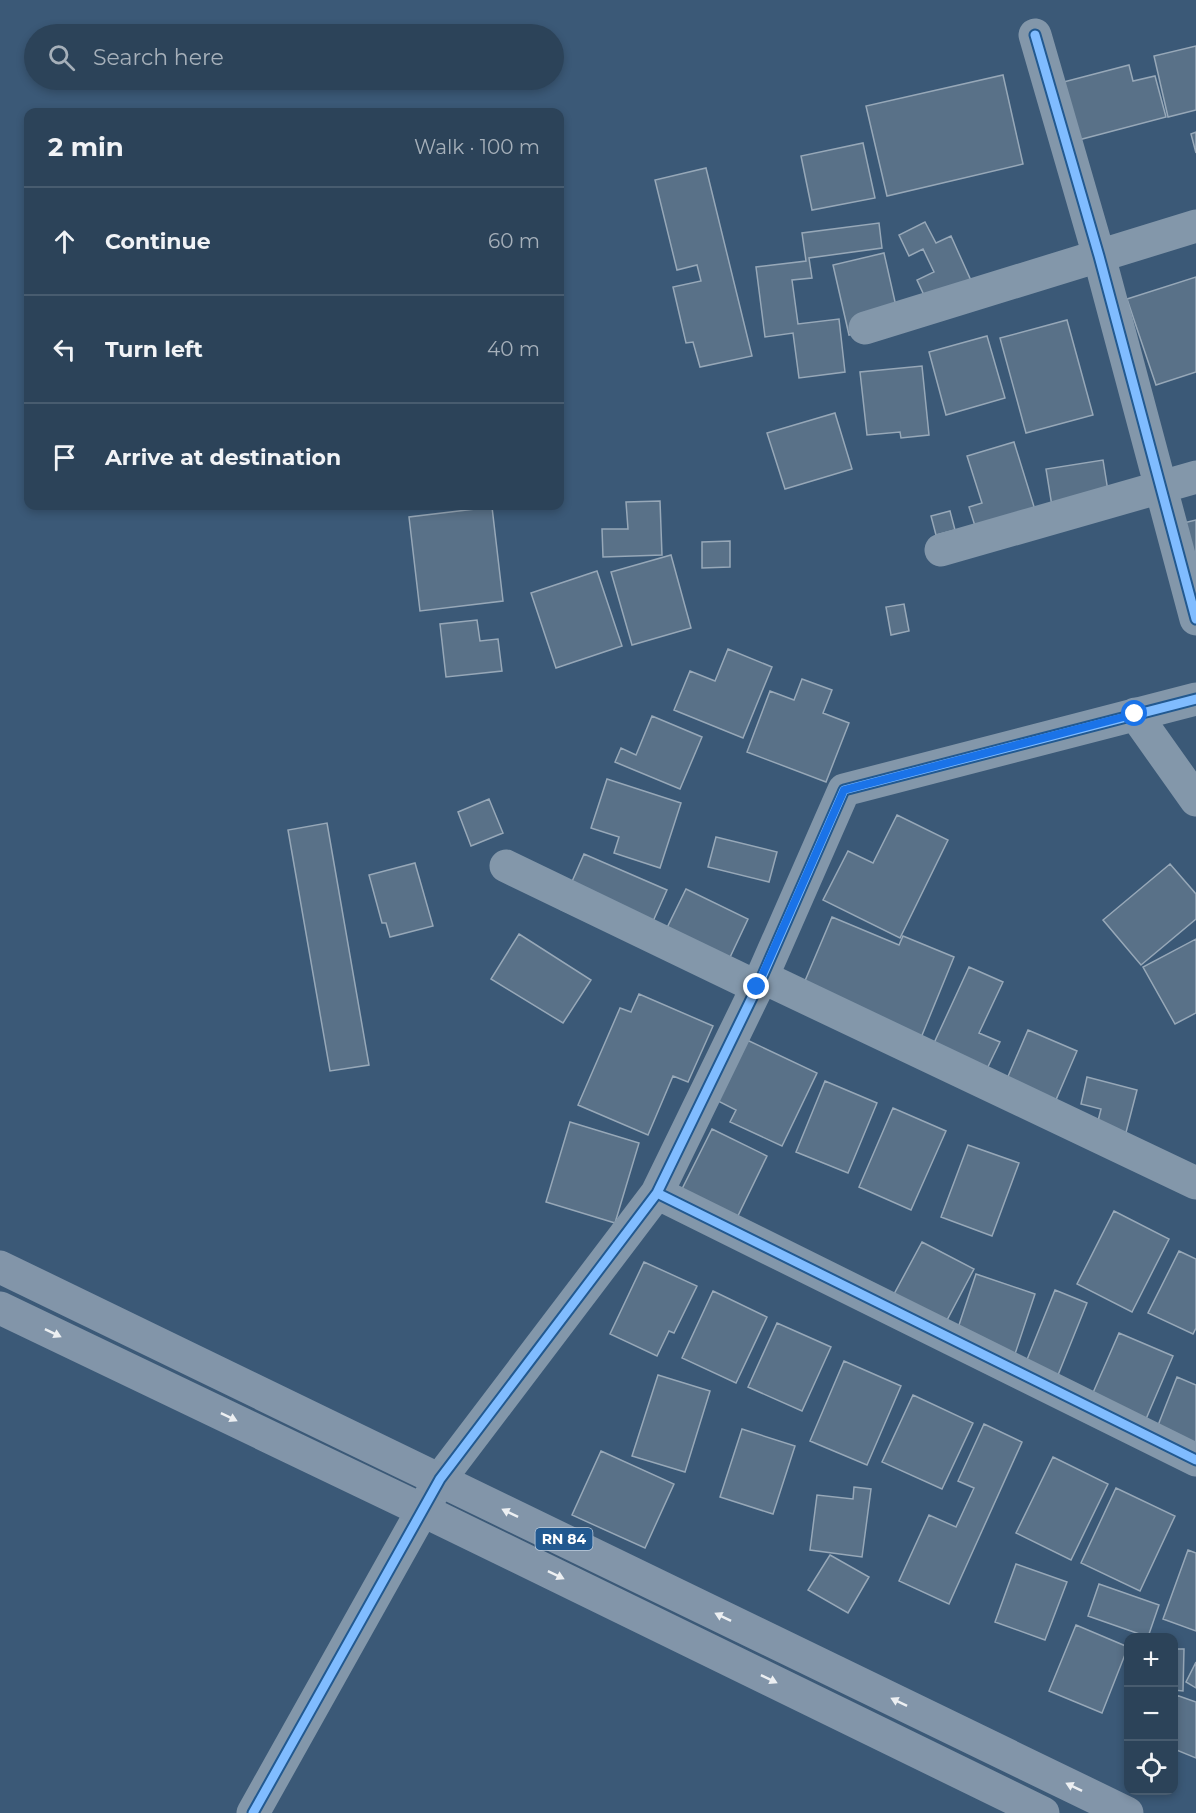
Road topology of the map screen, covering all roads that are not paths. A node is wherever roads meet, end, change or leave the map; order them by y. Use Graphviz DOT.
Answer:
graph roads {
  1 [pos="1035,35"];
  2 [pos="1196,226"];
  3 [pos="1098,256"];
  4 [pos="865,328"];
  5 [pos="1196,477"];
  6 [pos="1161,487"];
  7 [pos="941,550"];
  8 [pos="1196,619"];
  9 [pos="1196,699"];
  10 [pos="1135,714"];
  11 [pos="1196,800"];
  12 [pos="506,866"];
  13 [pos="759,982"];
  14 [pos="1196,1183"];
  15 [pos="657,1193"];
  16 [pos="0,1267"];
  17 [pos="0,1308"];
  18 [pos="1196,1460"];
  19 [pos="440,1479"];
  20 [pos="422,1510"];
  21 [pos="254,1813"];
  22 [pos="1043,1813"];
  23 [pos="1127,1813"];
  1 -- 3 [label="street"];
  2 -- 3 [label="street"];
  3 -- 4 [label="street"];
  3 -- 6 [label="street"];
  5 -- 6 [label="street"];
  6 -- 7 [label="street"];
  6 -- 8 [label="street"];
  9 -- 10 [label="street"];
  10 -- 11 [label="street"];
  10 -- 13 [label="street"];
  12 -- 13 [label="street"];
  13 -- 14 [label="street"];
  13 -- 15 [label="street"];
  15 -- 18 [label="street"];
  15 -- 19 [label="street"];
  16 -- 19 [label="main road, RN 84"];
  17 -- 20 [label="main road, RN 84, one-way"];
  19 -- 20 [label="street"];
  23 -- 19 [label="main road, RN 84, one-way"];
  20 -- 21 [label="street"];
  20 -- 22 [label="main road, RN 84, one-way"];
}
